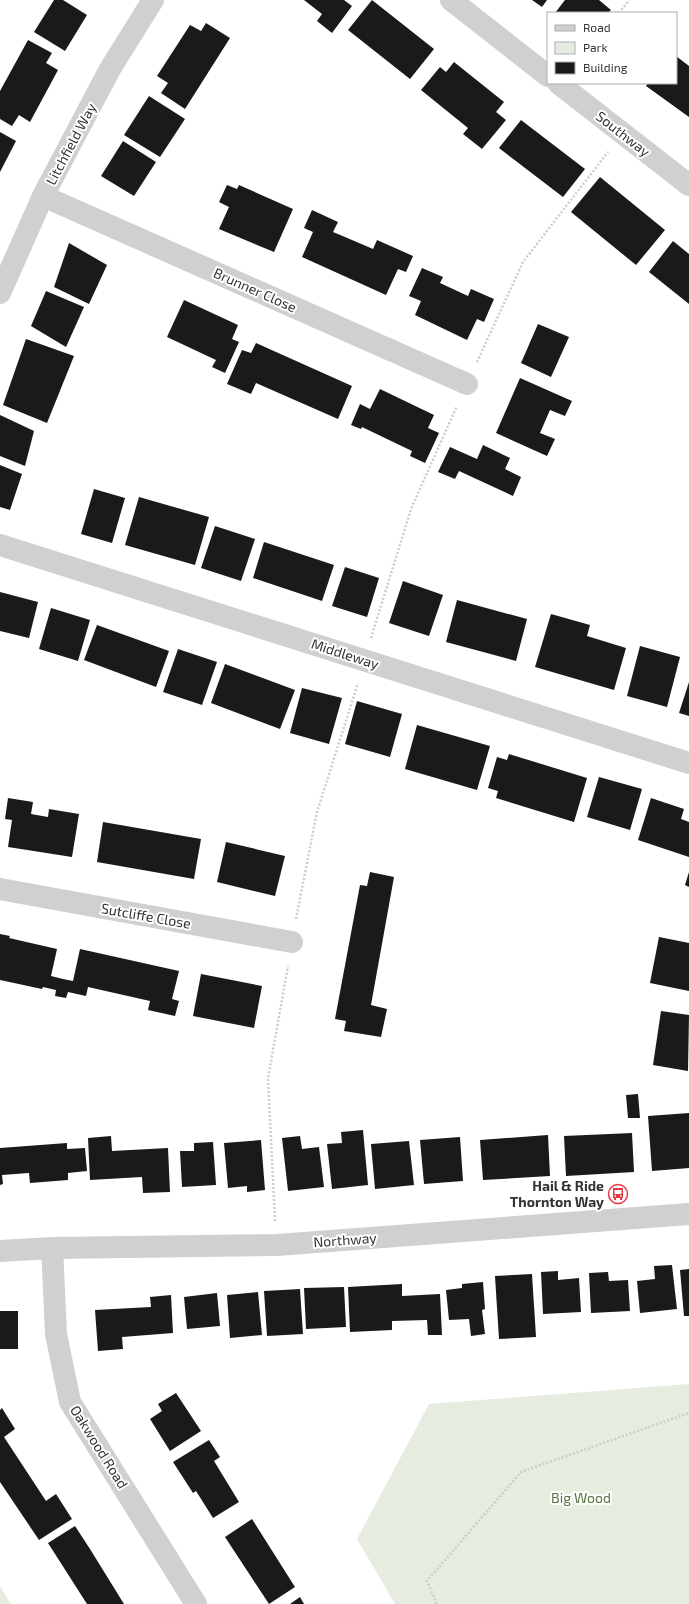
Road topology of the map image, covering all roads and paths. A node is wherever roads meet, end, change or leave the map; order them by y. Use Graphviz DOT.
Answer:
graph roads {
  1 [pos="153,0"];
  2 [pos="451,0"];
  3 [pos="629,0"];
  4 [pos="620,12"];
  5 [pos="547,75"];
  6 [pos="559,84"];
  7 [pos="689,185"];
  8 [pos="44,196"];
  9 [pos="0,293"];
  10 [pos="466,384"];
  11 [pos="0,545"];
  12 [pos="689,763"];
  13 [pos="0,889"];
  14 [pos="292,942"];
  15 [pos="689,1214"];
  16 [pos="52,1248"];
  17 [pos="0,1251"];
  18 [pos="689,1413"];
  19 [pos="196,1604"];
  20 [pos="437,1604"];
  1 -- 8 [label="street, Litchfield Way"];
  2 -- 5 [label="street"];
  3 -- 4 [label="path"];
  6 -- 7 [label="street, Southway"];
  8 -- 9 [label="street, Litchfield Way"];
  8 -- 10 [label="street, Brunner Close"];
  11 -- 12 [label="street, Middleway"];
  13 -- 14 [label="street, Sutcliffe Close"];
  15 -- 16 [label="street, Northway"];
  16 -- 17 [label="street, Northway"];
  16 -- 19 [label="street, Oakwood Road"];
  18 -- 20 [label="path"];
}
